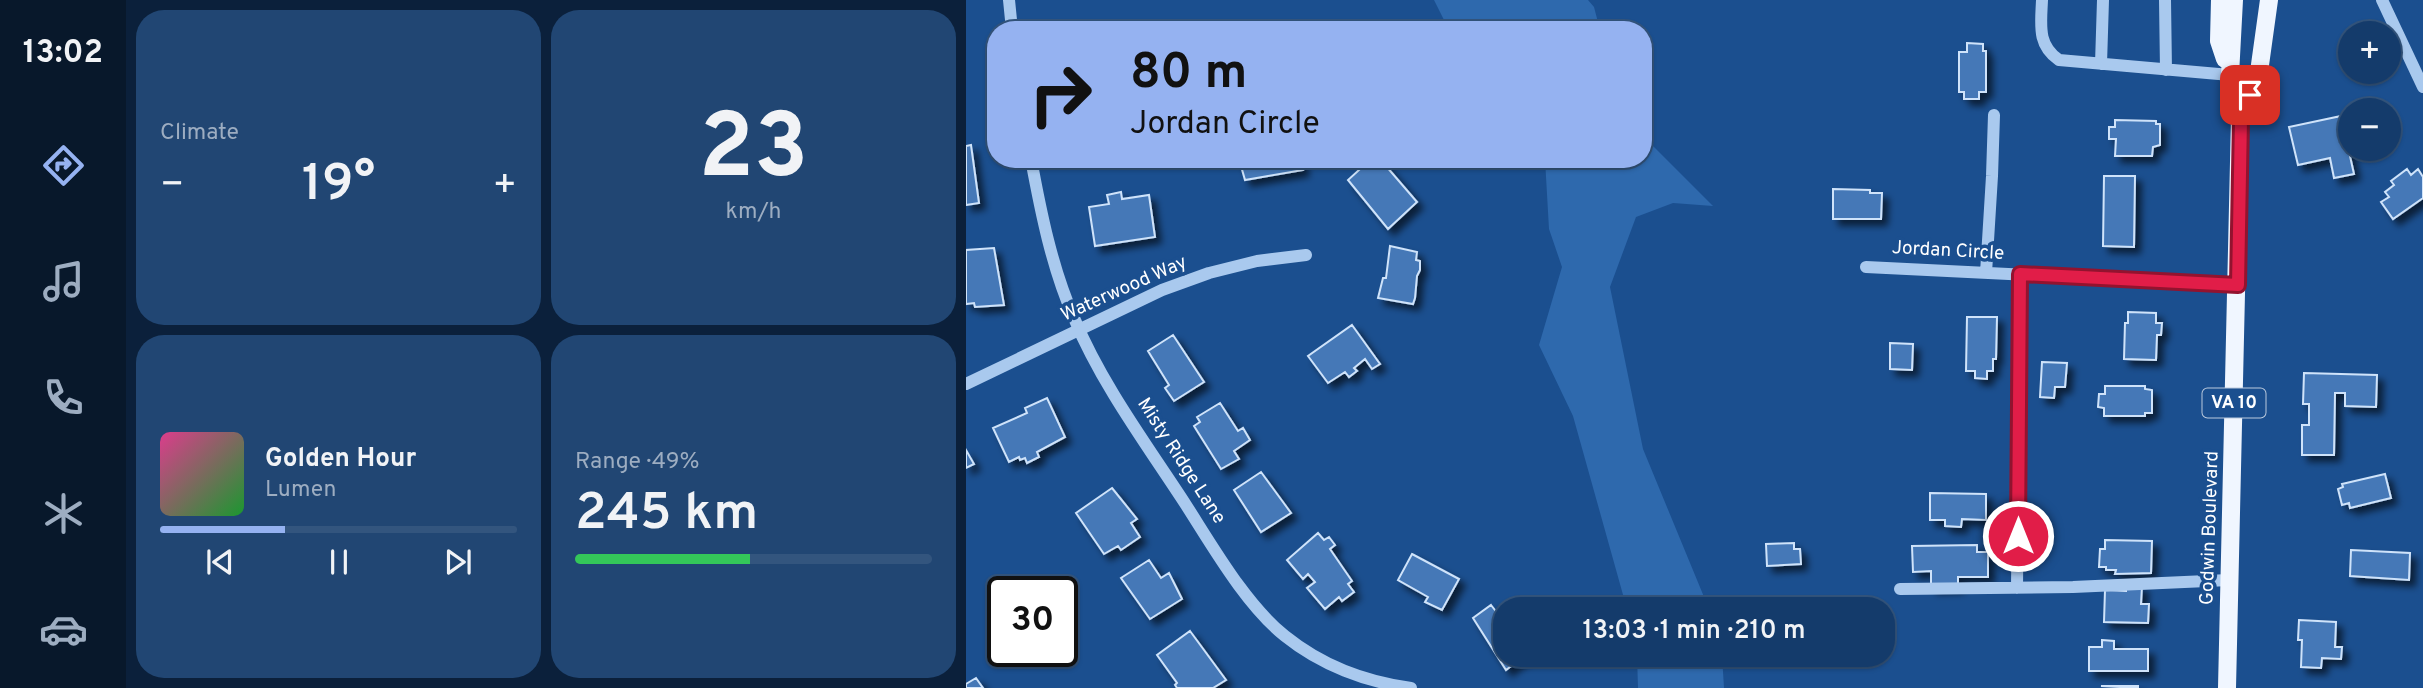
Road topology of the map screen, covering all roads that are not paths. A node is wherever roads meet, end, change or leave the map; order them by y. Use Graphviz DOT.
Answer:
graph roads {
  1 [pos="1009,0"];
  2 [pos="2042,0"];
  3 [pos="2104,0"];
  4 [pos="2165,0"];
  5 [pos="2220,0"];
  6 [pos="2234,0"];
  7 [pos="2269,0"];
  8 [pos="2382,0"];
  9 [pos="1011,21"];
  10 [pos="2101,64"];
  11 [pos="2166,70"];
  12 [pos="2230,75"];
  13 [pos="2423,88"];
  14 [pos="1994,116"];
  15 [pos="2241,118"];
  16 [pos="1033,168"];
  17 [pos="1306,255"];
  18 [pos="1866,267"];
  19 [pos="1986,272"];
  20 [pos="2020,274"];
  21 [pos="2238,285"];
  22 [pos="1079,330"];
  23 [pos="966,384"];
  24 [pos="2229,580"];
  25 [pos="2017,588"];
  26 [pos="1900,589"];
  27 [pos="1411,688"];
  28 [pos="2227,688"];
  1 -- 9 [label="street"];
  2 -- 10 [label="street"];
  3 -- 10 [label="street"];
  4 -- 11 [label="street"];
  5 -- 12 [label="main road, VA 10"];
  6 -- 12 [label="main road, Godwin Boulevard"];
  7 -- 15 [label="main road, Godwin Boulevard / VA 10"];
  8 -- 13 [label="street"];
  10 -- 11 [label="street"];
  11 -- 12 [label="street"];
  12 -- 15 [label="main road, Godwin Boulevard / VA 10"];
  14 -- 19 [label="street"];
  15 -- 21 [label="main road, Godwin Boulevard / VA 10"];
  16 -- 22 [label="street, Misty Ridge Lane"];
  17 -- 22 [label="street, Waterwood Way"];
  18 -- 19 [label="street, Jordan Circle"];
  19 -- 20 [label="street, Jordan Circle"];
  20 -- 21 [label="street, Jordan Circle"];
  20 -- 25 [label="street"];
  21 -- 24 [label="main road, Godwin Boulevard / VA 10"];
  22 -- 23 [label="street, Waterwood Way"];
  22 -- 27 [label="street, Misty Ridge Lane"];
  24 -- 25 [label="street"];
  24 -- 28 [label="main road, Godwin Boulevard / VA 10"];
  25 -- 26 [label="street"];
}
